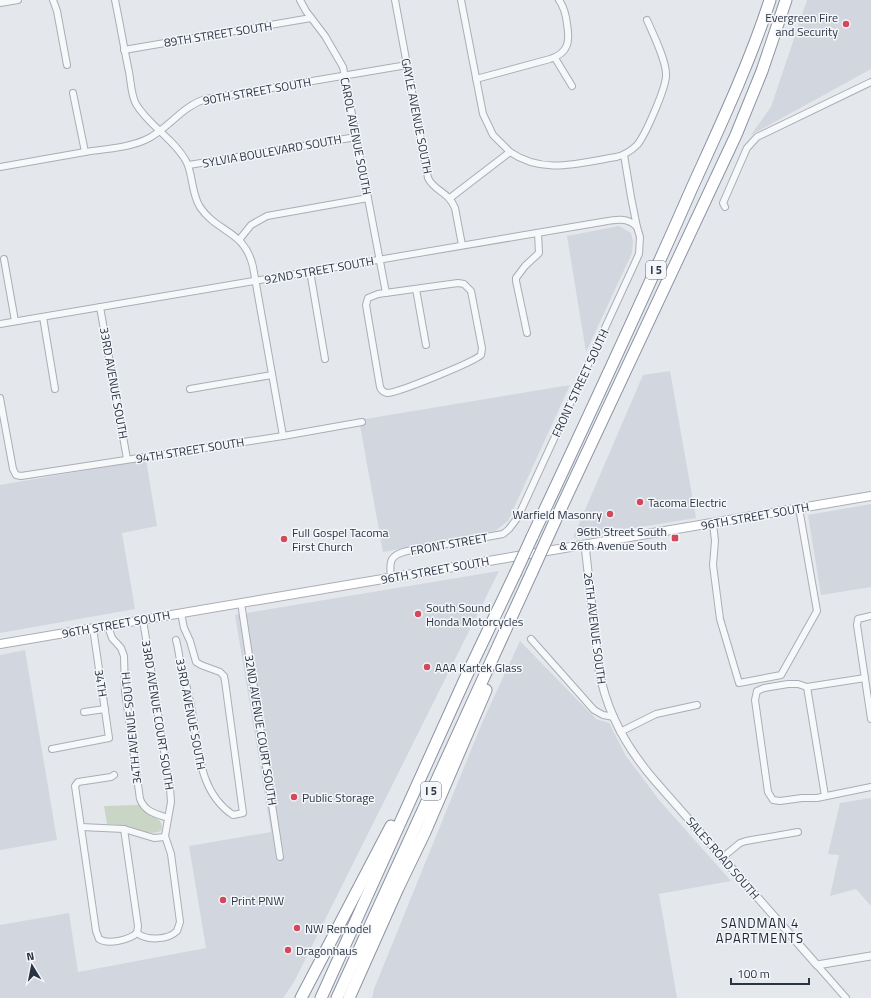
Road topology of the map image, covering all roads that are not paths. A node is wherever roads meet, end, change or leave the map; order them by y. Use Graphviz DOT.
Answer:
graph roads {
  1 [pos="18,0"];
  2 [pos="53,0"];
  3 [pos="115,0"];
  4 [pos="300,0"];
  5 [pos="395,0"];
  6 [pos="461,0"];
  7 [pos="559,0"];
  8 [pos="770,0"];
  9 [pos="787,0"];
  10 [pos="0,3"];
  11 [pos="311,18"];
  12 [pos="647,20"];
  13 [pos="124,50"];
  14 [pos="555,58"];
  15 [pos="67,65"];
  16 [pos="407,65"];
  17 [pos="345,76"];
  18 [pos="476,79"];
  19 [pos="871,82"];
  20 [pos="572,86"];
  21 [pos="73,93"];
  22 [pos="159,131"];
  23 [pos="356,137"];
  24 [pos="85,152"];
  25 [pos="510,152"];
  26 [pos="624,155"];
  27 [pos="188,165"];
  28 [pos="0,167"];
  29 [pos="368,198"];
  30 [pos="450,198"];
  31 [pos="725,207"];
  32 [pos="636,227"];
  33 [pos="538,233"];
  34 [pos="239,240"];
  35 [pos="462,245"];
  36 [pos="4,259"];
  37 [pos="378,259"];
  38 [pos="310,271"];
  39 [pos="255,280"];
  40 [pos="416,290"];
  41 [pos="386,293"];
  42 [pos="100,307"];
  43 [pos="43,317"];
  44 [pos="15,321"];
  45 [pos="0,324"];
  46 [pos="527,333"];
  47 [pos="426,345"];
  48 [pos="325,359"];
  49 [pos="272,375"];
  50 [pos="55,389"];
  51 [pos="190,390"];
  52 [pos="0,398"];
  53 [pos="362,422"];
  54 [pos="283,436"];
  55 [pos="127,459"];
  56 [pos="871,496"];
  57 [pos="799,508"];
  58 [pos="713,523"];
  59 [pos="503,534"];
  60 [pos="585,545"];
  61 [pos="391,578"];
  62 [pos="526,585"];
  63 [pos="241,603"];
  64 [pos="181,613"];
  65 [pos="871,616"];
  66 [pos="142,620"];
  67 [pos="108,626"];
  68 [pos="93,628"];
  69 [pos="531,639"];
  70 [pos="176,640"];
  71 [pos="0,644"];
  72 [pos="864,678"];
  73 [pos="465,679"];
  74 [pos="807,687"];
  75 [pos="697,706"];
  76 [pos="105,709"];
  77 [pos="84,712"];
  78 [pos="614,717"];
  79 [pos="871,719"];
  80 [pos="620,732"];
  81 [pos="52,749"];
  82 [pos="647,772"];
  83 [pos="114,775"];
  84 [pos="871,787"];
  85 [pos="824,796"];
  86 [pos="168,818"];
  87 [pos="81,827"];
  88 [pos="124,829"];
  89 [pos="798,832"];
  90 [pos="165,837"];
  91 [pos="280,858"];
  92 [pos="723,858"];
  93 [pos="380,927"];
  94 [pos="137,933"];
  95 [pos="871,956"];
  96 [pos="817,965"];
  97 [pos="301,998"];
  98 [pos="321,998"];
  99 [pos="336,998"];
  100 [pos="349,998"];
  101 [pos="356,998"];
  102 [pos="846,998"];
  1 -- 10 [label="street"];
  2 -- 15 [label="street"];
  3 -- 13 [label="street"];
  4 -- 11 [label="street, CAROL AVENUE SOUTH"];
  5 -- 16 [label="street, GAYLE AVENUE SOUTH"];
  6 -- 18 [label="street"];
  7 -- 14 [label="street"];
  8 -- 73 [label="highway, I 5, bridge"];
  9 -- 62 [label="highway, I 5, bridge"];
  11 -- 13 [label="street, 89TH STREET SOUTH"];
  11 -- 17 [label="street, CAROL AVENUE SOUTH"];
  12 -- 26 [label="street"];
  13 -- 22 [label="street"];
  14 -- 18 [label="street"];
  14 -- 20 [label="street"];
  16 -- 17 [label="street, 90TH STREET SOUTH"];
  16 -- 30 [label="street, GAYLE AVENUE SOUTH"];
  17 -- 22 [label="street, 90TH STREET SOUTH"];
  17 -- 23 [label="street, CAROL AVENUE SOUTH"];
  18 -- 25 [label="street"];
  19 -- 31 [label="street"];
  21 -- 24 [label="street"];
  22 -- 24 [label="street, 90TH STREET SOUTH"];
  22 -- 27 [label="street"];
  23 -- 27 [label="street, SYLVIA BOULEVARD SOUTH"];
  23 -- 29 [label="street, CAROL AVENUE SOUTH"];
  24 -- 28 [label="street, 90TH STREET SOUTH"];
  25 -- 26 [label="street"];
  25 -- 30 [label="street"];
  26 -- 32 [label="street, FRONT STREET SOUTH"];
  27 -- 34 [label="street"];
  29 -- 34 [label="street"];
  29 -- 37 [label="street, CAROL AVENUE SOUTH"];
  30 -- 35 [label="street"];
  32 -- 33 [label="street, 92ND STREET SOUTH"];
  32 -- 59 [label="street, FRONT STREET SOUTH"];
  33 -- 35 [label="street, 92ND STREET SOUTH"];
  33 -- 46 [label="street"];
  34 -- 39 [label="street"];
  35 -- 37 [label="street, 92ND STREET SOUTH"];
  36 -- 44 [label="street"];
  37 -- 38 [label="street, 92ND STREET SOUTH"];
  37 -- 41 [label="street, CAROL AVENUE SOUTH"];
  38 -- 39 [label="street, 92ND STREET SOUTH"];
  38 -- 48 [label="street"];
  39 -- 42 [label="street, 92ND STREET SOUTH"];
  39 -- 49 [label="street"];
  40 -- 41 [label="street"];
  40 -- 41 [label="street"];
  40 -- 47 [label="street"];
  42 -- 43 [label="street, 92ND STREET SOUTH"];
  42 -- 55 [label="street, 33RD AVENUE SOUTH"];
  43 -- 44 [label="street, 92ND STREET SOUTH"];
  43 -- 50 [label="street"];
  44 -- 45 [label="street, 92ND STREET SOUTH"];
  49 -- 51 [label="street"];
  49 -- 54 [label="street"];
  52 -- 55 [label="street, 94TH STREET SOUTH"];
  53 -- 54 [label="street, 94TH STREET SOUTH"];
  54 -- 55 [label="street, 94TH STREET SOUTH"];
  56 -- 57 [label="main road, 96TH STREET SOUTH"];
  57 -- 58 [label="main road, 96TH STREET SOUTH"];
  57 -- 58 [label="street"];
  58 -- 60 [label="main road, 96TH STREET SOUTH"];
  59 -- 61 [label="street, FRONT STREET"];
  60 -- 61 [label="main road, 96TH STREET SOUTH"];
  60 -- 78 [label="street, 26TH AVENUE SOUTH"];
  61 -- 63 [label="main road, 96TH STREET SOUTH"];
  62 -- 93 [label="highway"];
  62 -- 99 [label="highway, I 5"];
  63 -- 64 [label="main road, 96TH STREET SOUTH"];
  63 -- 91 [label="street, 32ND AVENUE COURT SOUTH"];
  64 -- 66 [label="main road, 96TH STREET SOUTH"];
  64 -- 70 [label="street, 33RD AVENUE SOUTH"];
  65 -- 72 [label="street"];
  66 -- 67 [label="main road, 96TH STREET SOUTH"];
  66 -- 86 [label="street, 33RD AVENUE COURT SOUTH"];
  67 -- 68 [label="main road, 96TH STREET SOUTH"];
  67 -- 86 [label="street, 34TH AVENUE SOUTH"];
  68 -- 71 [label="main road, 96TH STREET SOUTH"];
  68 -- 76 [label="street, 34TH"];
  69 -- 78 [label="street"];
  72 -- 74 [label="street"];
  72 -- 79 [label="street"];
  73 -- 97 [label="highway"];
  73 -- 98 [label="highway, I 5"];
  74 -- 85 [label="street"];
  74 -- 85 [label="street"];
  75 -- 80 [label="street"];
  76 -- 77 [label="street"];
  76 -- 81 [label="street, 34TH"];
  78 -- 80 [label="street, 26TH AVENUE SOUTH"];
  80 -- 82 [label="street, 26TH AVENUE SOUTH"];
  82 -- 92 [label="street, SALES ROAD SOUTH"];
  83 -- 87 [label="street"];
  84 -- 85 [label="street"];
  86 -- 90 [label="street, 33RD AVENUE COURT SOUTH"];
  87 -- 88 [label="street"];
  87 -- 94 [label="street"];
  88 -- 90 [label="street"];
  88 -- 94 [label="street"];
  89 -- 92 [label="street"];
  90 -- 94 [label="street, 33RD AVENUE COURT SOUTH"];
  92 -- 96 [label="street, SALES ROAD SOUTH"];
  93 -- 100 [label="highway"];
  93 -- 101 [label="highway"];
  95 -- 96 [label="street"];
  96 -- 102 [label="street, SALES ROAD SOUTH"];
}
